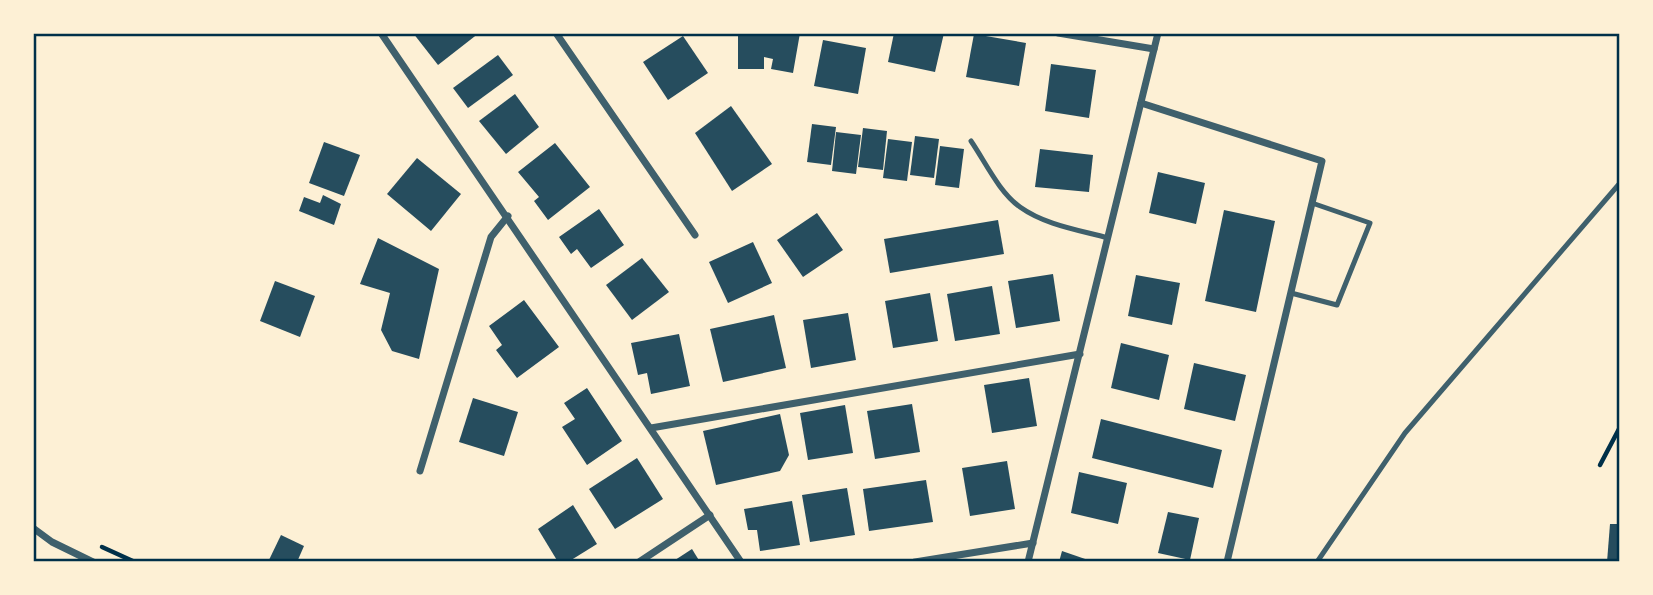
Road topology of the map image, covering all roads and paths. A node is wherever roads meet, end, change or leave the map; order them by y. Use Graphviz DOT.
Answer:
graph roads {
  1 [pos="381,33"];
  2 [pos="556,33"];
  3 [pos="1058,33"];
  4 [pos="1158,33"];
  5 [pos="1154,49"];
  6 [pos="1141,103"];
  7 [pos="971,141"];
  8 [pos="1620,183"];
  9 [pos="1312,203"];
  10 [pos="508,216"];
  11 [pos="695,235"];
  12 [pos="1108,238"];
  13 [pos="1291,293"];
  14 [pos="1080,354"];
  15 [pos="1620,427"];
  16 [pos="651,428"];
  17 [pos="1600,464"];
  18 [pos="420,471"];
  19 [pos="709,515"];
  20 [pos="33,528"];
  21 [pos="1033,544"];
  22 [pos="93,562"];
  23 [pos="639,562"];
  24 [pos="741,562"];
  25 [pos="915,562"];
  26 [pos="1028,562"];
  27 [pos="1227,562"];
  28 [pos="1317,562"];
  1 -- 10 [label="street"];
  2 -- 11 [label="street"];
  3 -- 5 [label="street"];
  4 -- 5 [label="street"];
  5 -- 6 [label="street"];
  6 -- 9 [label="street"];
  6 -- 12 [label="street"];
  7 -- 12 [label="lane"];
  8 -- 28 [label="lane"];
  9 -- 13 [label="street"];
  9 -- 13 [label="lane"];
  10 -- 16 [label="street"];
  10 -- 18 [label="street"];
  12 -- 14 [label="street"];
  13 -- 27 [label="street"];
  14 -- 16 [label="street"];
  14 -- 21 [label="street"];
  15 -- 17 [label="path"];
  16 -- 19 [label="street"];
  19 -- 23 [label="street"];
  19 -- 24 [label="street"];
  20 -- 22 [label="street"];
  21 -- 25 [label="street"];
  21 -- 26 [label="street"];
}
